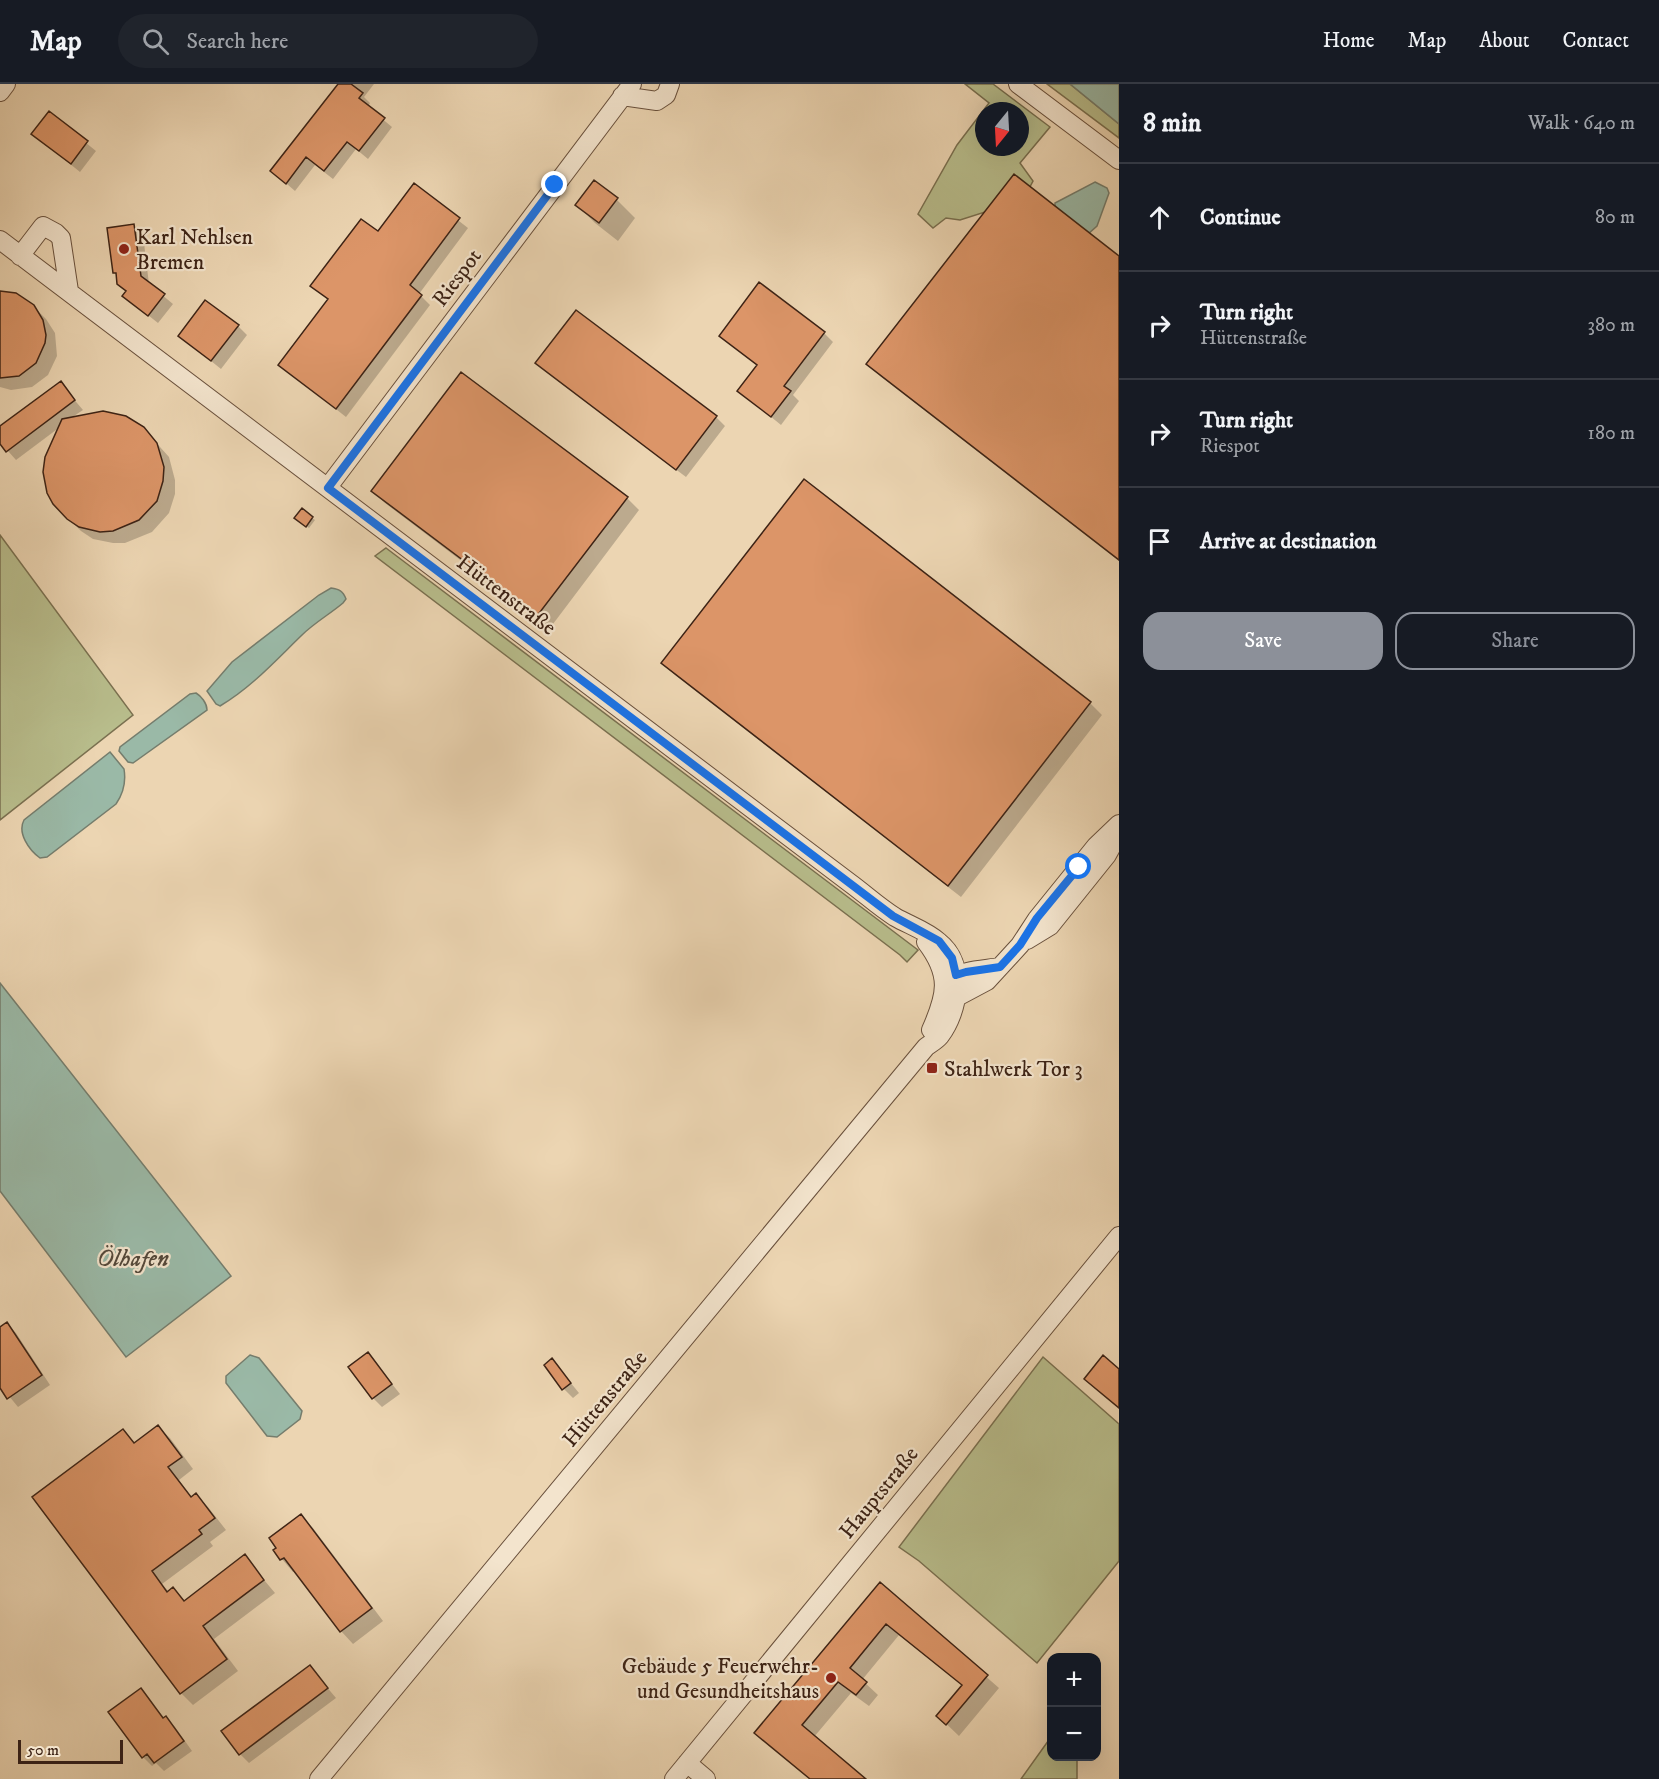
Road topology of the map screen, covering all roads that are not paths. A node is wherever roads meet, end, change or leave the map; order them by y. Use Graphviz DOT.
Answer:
graph roads {
  1 [pos="6,84"];
  2 [pos="670,84"];
  3 [pos="1018,84"];
  4 [pos="627,90"];
  5 [pos="0,92"];
  6 [pos="1119,160"];
  7 [pos="0,240"];
  8 [pos="20,256"];
  9 [pos="69,291"];
  10 [pos="328,488"];
  11 [pos="1119,824"];
  12 [pos="1119,833"];
  13 [pos="1020,945"];
  14 [pos="952,986"];
  15 [pos="1119,1236"];
  16 [pos="687,1763"];
  17 [pos="319,1779"];
  18 [pos="674,1779"];
  19 [pos="706,1779"];
  1 -- 5 [label="street"];
  2 -- 4 [label="street, Riespot"];
  3 -- 6 [label="street"];
  4 -- 10 [label="street, Riespot"];
  7 -- 8 [label="street, Hüttenstraße"];
  8 -- 9 [label="street, Hüttenstraße"];
  8 -- 9 [label="street"];
  9 -- 10 [label="street, Hüttenstraße"];
  10 -- 14 [label="street, Hüttenstraße"];
  11 -- 13 [label="street"];
  12 -- 13 [label="street"];
  13 -- 14 [label="street"];
  14 -- 17 [label="street, Hüttenstraße"];
  15 -- 16 [label="street, Hauptstraße"];
  16 -- 18 [label="street, Hauptstraße"];
  16 -- 19 [label="street"];
}
